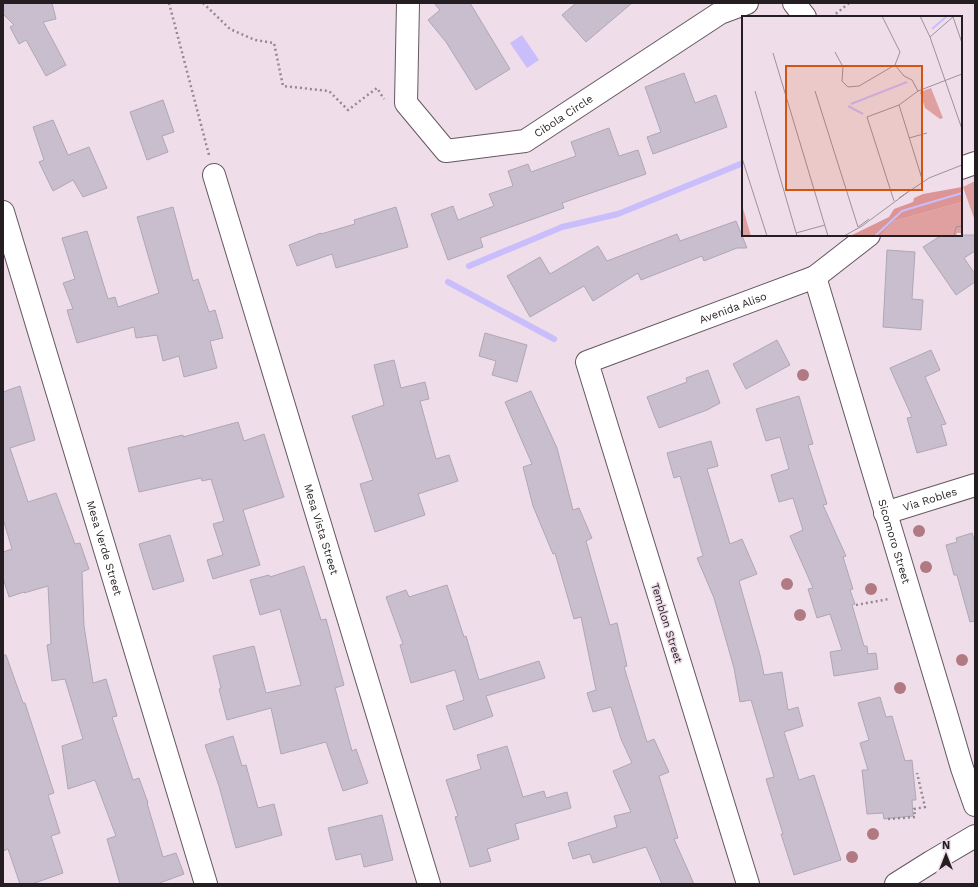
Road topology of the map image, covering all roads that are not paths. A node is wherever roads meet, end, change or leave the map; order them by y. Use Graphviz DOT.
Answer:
graph roads {
  1 [pos="408,3"];
  2 [pos="747,3"];
  3 [pos="794,3"];
  4 [pos="804,16"];
  5 [pos="975,162"];
  6 [pos="962,168"];
  7 [pos="214,174"];
  8 [pos="3,212"];
  9 [pos="868,236"];
  10 [pos="815,277"];
  11 [pos="587,362"];
  12 [pos="975,485"];
  13 [pos="885,513"];
  14 [pos="975,805"];
  15 [pos="975,836"];
  16 [pos="206,884"];
  17 [pos="429,884"];
  18 [pos="748,884"];
  19 [pos="896,884"];
  1 -- 2 [label="street, Cibola Circle"];
  3 -- 4 [label="street"];
  5 -- 6 [label="street"];
  7 -- 17 [label="street, Mesa Vista Street"];
  8 -- 16 [label="street, Mesa Verde Street"];
  9 -- 10 [label="street, Avenida Aliso"];
  10 -- 11 [label="street, Avenida Aliso"];
  10 -- 13 [label="street, Sicomoro Street"];
  11 -- 18 [label="street, Temblon Street"];
  12 -- 13 [label="street, Via Robles"];
  13 -- 14 [label="street, Sicomoro Street"];
  15 -- 19 [label="street"];
}
